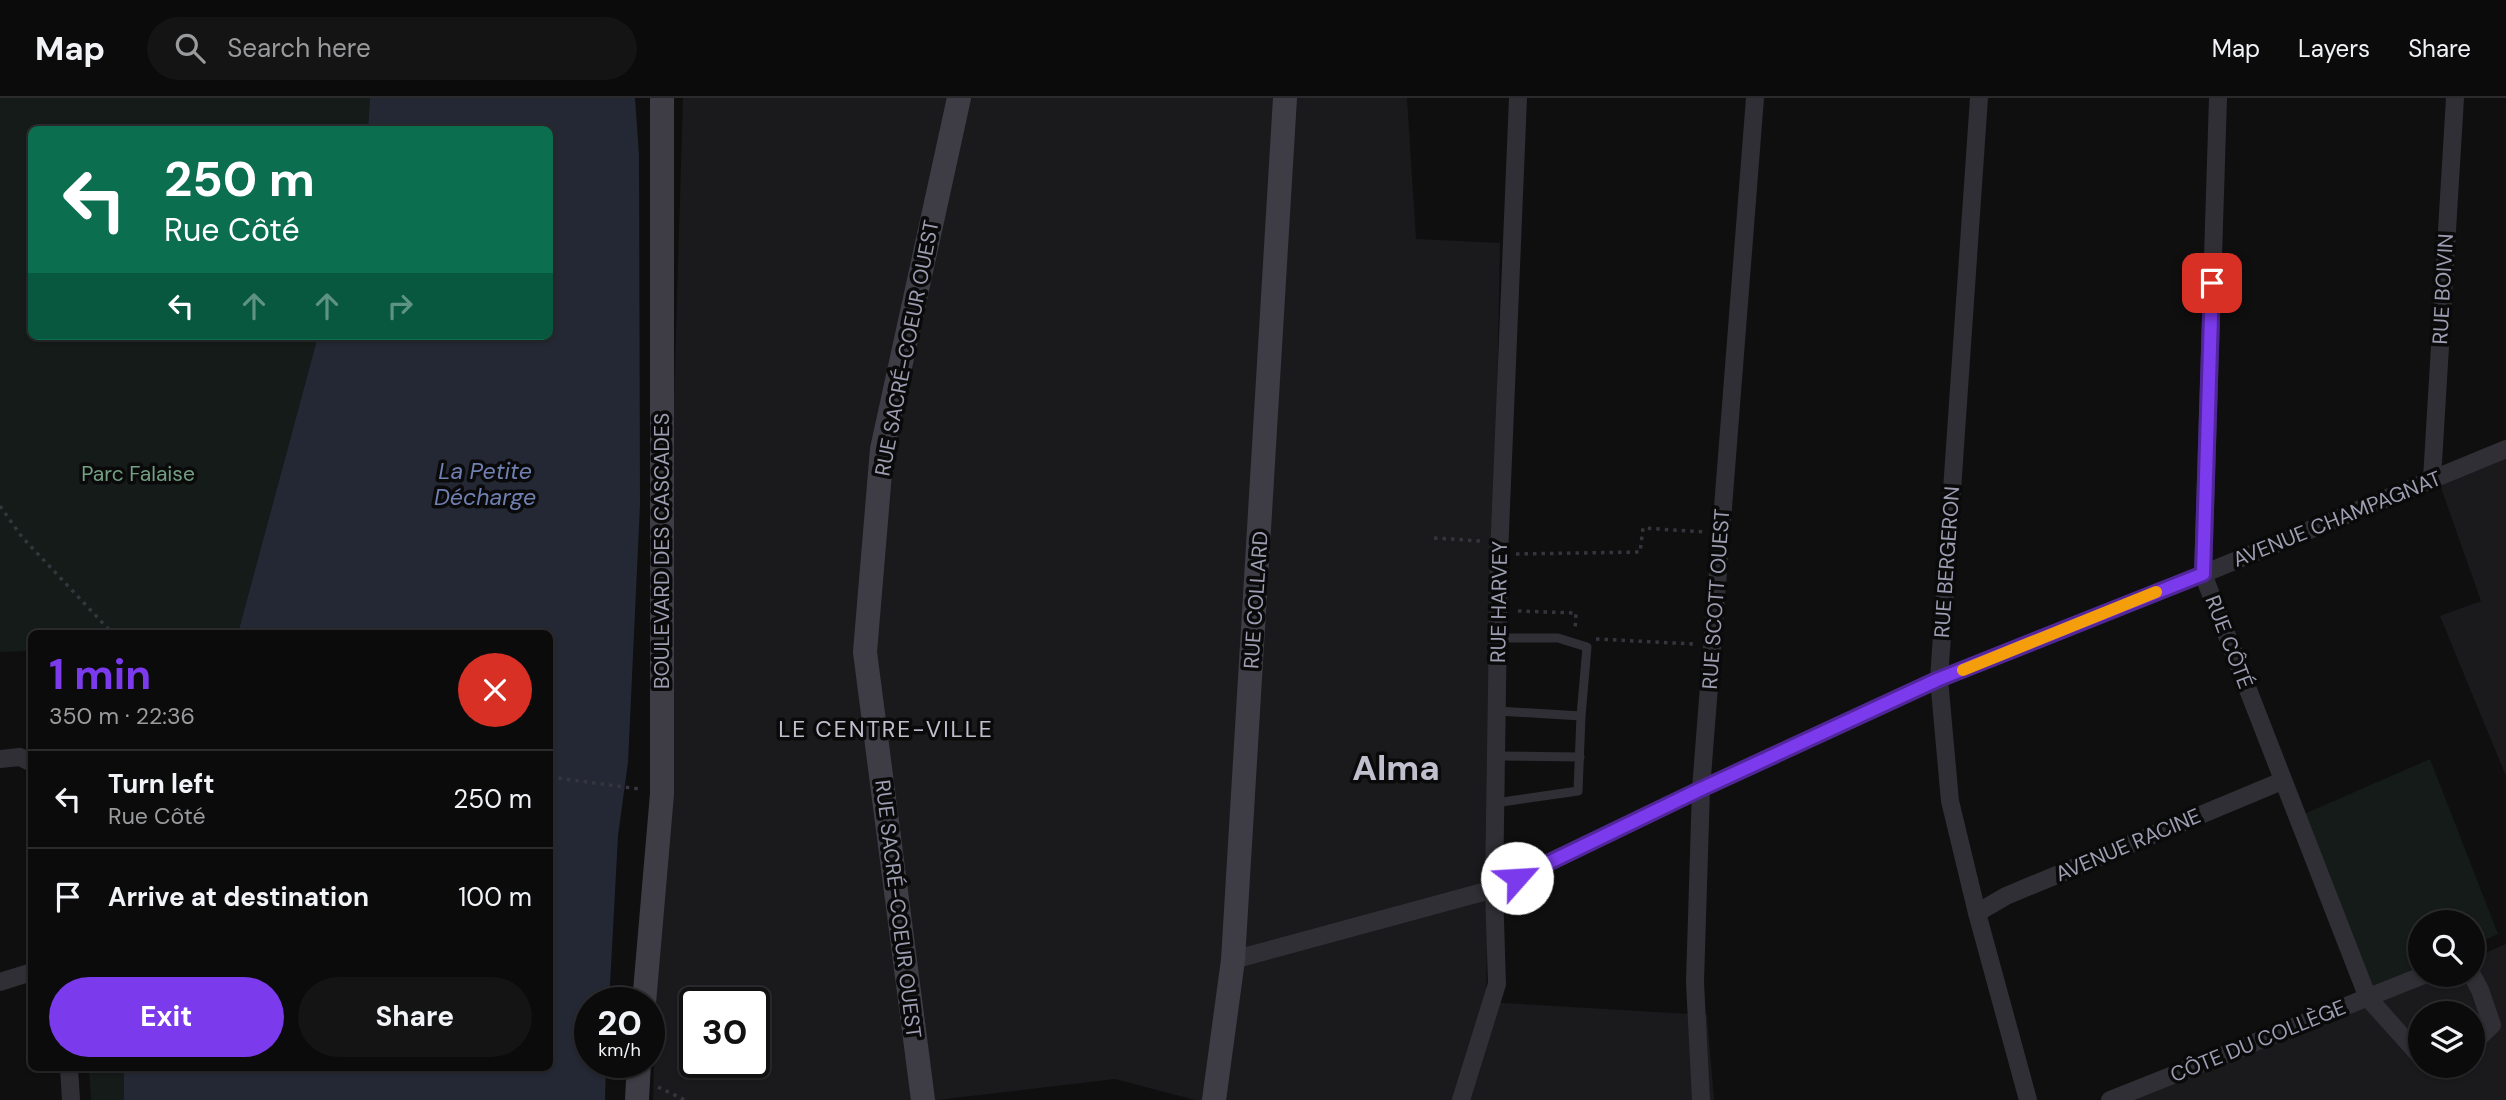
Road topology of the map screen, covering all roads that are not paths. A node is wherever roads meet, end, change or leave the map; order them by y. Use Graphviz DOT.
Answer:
graph roads {
  1 [pos="662,98"];
  2 [pos="959,98"];
  3 [pos="1285,98"];
  4 [pos="1518,98"];
  5 [pos="1755,98"];
  6 [pos="1979,98"];
  7 [pos="2218,98"];
  8 [pos="2455,98"];
  9 [pos="2506,449"];
  10 [pos="2432,480"];
  11 [pos="2203,574"];
  12 [pos="1498,638"];
  13 [pos="1939,679"];
  14 [pos="1497,711"];
  15 [pos="1581,716"];
  16 [pos="1496,756"];
  17 [pos="1580,757"];
  18 [pos="0,759"];
  19 [pos="26,760"];
  20 [pos="2282,781"];
  21 [pos="1701,789"];
  22 [pos="1495,803"];
  23 [pos="1494,889"];
  24 [pos="1977,913"];
  25 [pos="1233,960"];
  26 [pos="28,973"];
  27 [pos="0,982"];
  28 [pos="2408,982"];
  29 [pos="645,987"];
  30 [pos="2368,998"];
  31 [pos="2485,1005"];
  32 [pos="2485,1032"];
  33 [pos="2408,1043"];
  34 [pos="69,1071"];
  35 [pos="638,1078"];
  36 [pos="71,1100"];
  37 [pos="637,1100"];
  38 [pos="923,1100"];
  39 [pos="1213,1100"];
  40 [pos="1461,1100"];
  41 [pos="1701,1100"];
  42 [pos="2028,1100"];
  43 [pos="2110,1100"];
  1 -- 29 [label="street, BOULEVARD DES CASCADES"];
  2 -- 38 [label="street, RUE SACRÉ-COEUR OUEST"];
  3 -- 25 [label="street, RUE COLLARD"];
  4 -- 12 [label="street, RUE HARVEY"];
  5 -- 21 [label="street, RUE SCOTT OUEST"];
  6 -- 13 [label="street, RUE BERGERON"];
  7 -- 11 [label="street, RUE CÔTÉ"];
  8 -- 10 [label="street, RUE BOIVIN"];
  9 -- 10 [label="street, AVENUE CHAMPAGNAT"];
  10 -- 11 [label="street, AVENUE CHAMPAGNAT"];
  11 -- 13 [label="street, AVENUE CHAMPAGNAT"];
  11 -- 20 [label="street, RUE CÔTÉ"];
  12 -- 14 [label="street, RUE HARVEY"];
  12 -- 15 [label="lane"];
  13 -- 21 [label="street, AVENUE CHAMPAGNAT"];
  13 -- 24 [label="street, RUE BERGERON"];
  14 -- 15 [label="lane"];
  14 -- 16 [label="street, RUE HARVEY"];
  15 -- 17 [label="lane"];
  16 -- 17 [label="lane"];
  16 -- 22 [label="street, RUE HARVEY"];
  17 -- 22 [label="lane"];
  18 -- 19 [label="street"];
  20 -- 24 [label="street, AVENUE RACINE"];
  20 -- 30 [label="street, RUE CÔTÉ"];
  21 -- 23 [label="street, AVENUE CHAMPAGNAT"];
  21 -- 41 [label="street, RUE SCOTT OUEST"];
  22 -- 23 [label="street, RUE HARVEY"];
  23 -- 25 [label="street, AVENUE CHAMPAGNAT"];
  23 -- 40 [label="street, RUE HARVEY"];
  24 -- 42 [label="street, RUE BERGERON"];
  25 -- 39 [label="street, RUE COLLARD"];
  26 -- 27 [label="street"];
  28 -- 30 [label="street, CÔTE DU COLLÈGE"];
  30 -- 33 [label="street, CÔTE DU COLLÈGE"];
  30 -- 43 [label="street, CÔTE DU COLLÈGE"];
  31 -- 32 [label="street"];
  34 -- 36 [label="street"];
  35 -- 37 [label="street"];
}
